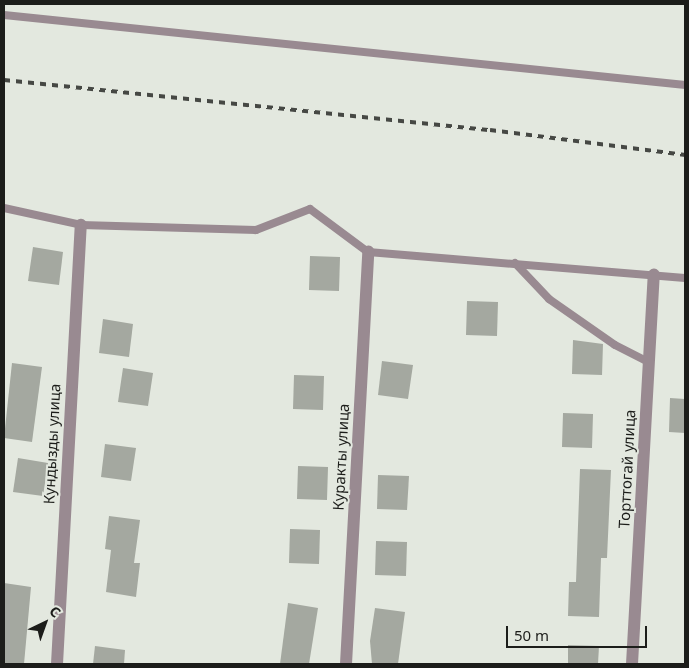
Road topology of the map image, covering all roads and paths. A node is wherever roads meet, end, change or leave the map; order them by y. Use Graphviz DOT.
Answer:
graph roads {
  1 [pos="4,15"];
  2 [pos="685,85"];
  3 [pos="4,208"];
  4 [pos="80,225"];
  5 [pos="368,252"];
  6 [pos="515,264"];
  7 [pos="654,275"];
  8 [pos="685,278"];
  9 [pos="649,362"];
  10 [pos="57,664"];
  11 [pos="346,664"];
  12 [pos="632,664"];
  1 -- 2 [label="lane"];
  3 -- 4 [label="lane"];
  4 -- 5 [label="lane"];
  4 -- 10 [label="street, Кундызды улица"];
  5 -- 6 [label="lane"];
  5 -- 11 [label="street, Куракты улица"];
  6 -- 7 [label="lane"];
  6 -- 9 [label="lane"];
  7 -- 8 [label="lane"];
  7 -- 9 [label="street, Торттогай улица"];
  9 -- 12 [label="street, Торттогай улица"];
}
